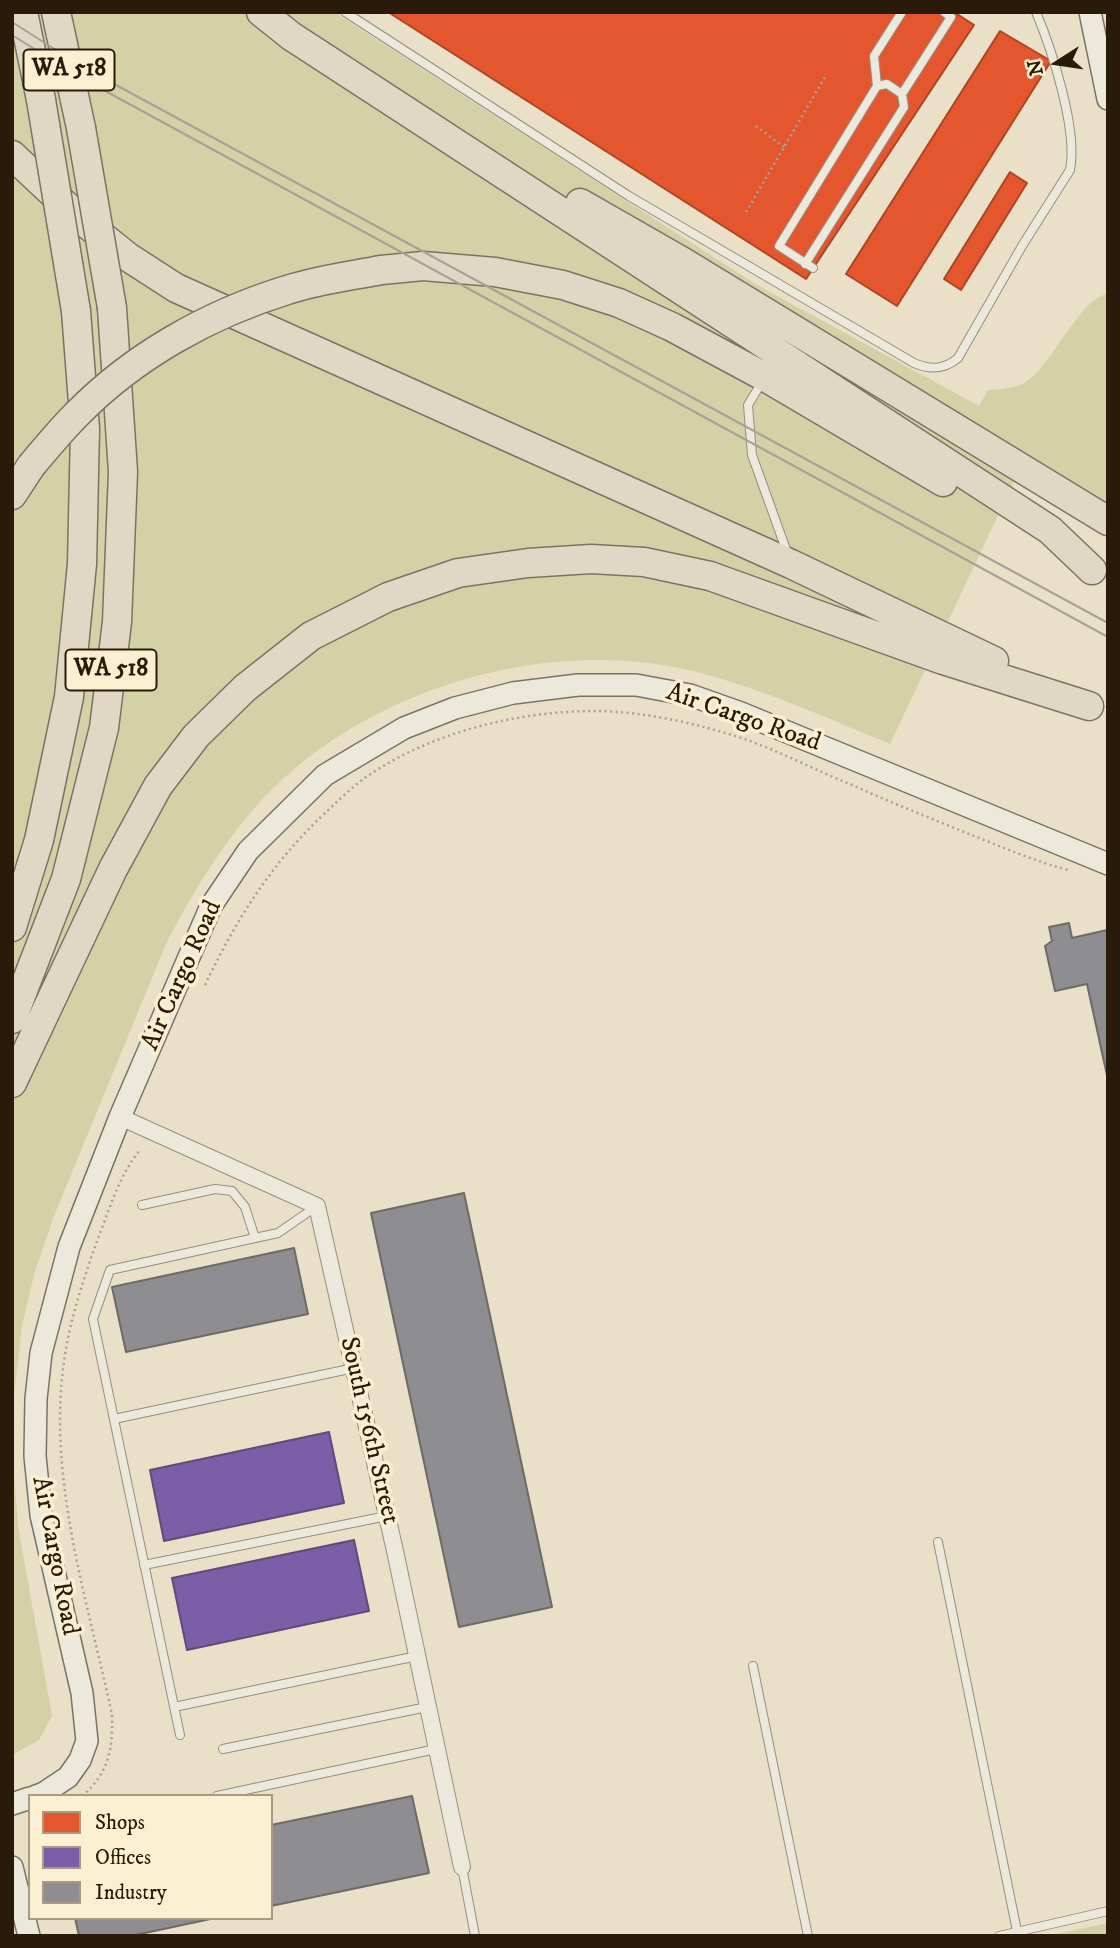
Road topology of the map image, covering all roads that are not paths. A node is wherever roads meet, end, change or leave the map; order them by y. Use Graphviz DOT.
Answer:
graph roads {
  1 [pos="23,12"];
  2 [pos="56,12"];
  3 [pos="261,12"];
  4 [pos="345,12"];
  5 [pos="902,12"];
  6 [pos="944,12"];
  7 [pos="1036,12"];
  8 [pos="1090,12"];
  9 [pos="355,78"];
  10 [pos="877,86"];
  11 [pos="902,94"];
  12 [pos="1108,99"];
  13 [pos="12,155"];
  14 [pos="765,377"];
  15 [pos="12,495"];
  16 [pos="1108,522"];
  17 [pos="791,564"];
  18 [pos="1100,575"];
  19 [pos="1098,710"];
  20 [pos="1108,864"];
  21 [pos="12,927"];
  22 [pos="12,1019"];
  23 [pos="12,1083"];
  24 [pos="120,1117"];
  25 [pos="142,1205"];
  26 [pos="317,1206"];
  27 [pos="255,1238"];
  28 [pos="354,1368"];
  29 [pos="114,1419"];
  30 [pos="387,1516"];
  31 [pos="938,1542"];
  32 [pos="144,1564"];
  33 [pos="417,1656"];
  34 [pos="753,1666"];
  35 [pos="174,1707"];
  36 [pos="427,1707"];
  37 [pos="180,1735"];
  38 [pos="223,1749"];
  39 [pos="436,1749"];
  40 [pos="41,1794"];
  41 [pos="226,1794"];
  42 [pos="12,1867"];
  43 [pos="462,1867"];
  44 [pos="1108,1911"];
  45 [pos="1017,1931"];
  46 [pos="29,1936"];
  47 [pos="475,1936"];
  48 [pos="808,1936"];
  49 [pos="999,1936"];
  1 -- 21 [label="highway, WA 518, bridge"];
  2 -- 22 [label="highway, WA 518, bridge"];
  3 -- 9 [label="highway"];
  4 -- 7 [label="lane"];
  5 -- 10 [label="lane"];
  6 -- 11 [label="lane"];
  8 -- 12 [label="street"];
  9 -- 16 [label="highway"];
  9 -- 18 [label="highway"];
  10 -- 11 [label="lane"];
  10 -- 11 [label="lane"];
  13 -- 17 [label="highway"];
  14 -- 15 [label="highway, bridge"];
  14 -- 17 [label="lane"];
  14 -- 18 [label="highway"];
  17 -- 19 [label="highway"];
  19 -- 23 [label="highway"];
  20 -- 24 [label="street, Air Cargo Road"];
  24 -- 26 [label="street"];
  24 -- 40 [label="street, Air Cargo Road"];
  25 -- 27 [label="lane"];
  26 -- 27 [label="lane"];
  26 -- 28 [label="street, South 156th Street"];
  27 -- 29 [label="lane"];
  28 -- 29 [label="lane"];
  28 -- 30 [label="street, South 156th Street"];
  29 -- 32 [label="lane"];
  30 -- 32 [label="lane"];
  30 -- 33 [label="street, South 156th Street"];
  31 -- 45 [label="lane"];
  32 -- 35 [label="lane"];
  33 -- 35 [label="lane"];
  33 -- 36 [label="street, South 156th Street"];
  34 -- 48 [label="lane"];
  35 -- 37 [label="lane"];
  36 -- 38 [label="lane"];
  36 -- 39 [label="street, South 156th Street"];
  39 -- 41 [label="lane"];
  39 -- 43 [label="street, South 156th Street"];
  42 -- 46 [label="street"];
  43 -- 47 [label="lane"];
  44 -- 45 [label="lane"];
  45 -- 49 [label="lane"];
}
